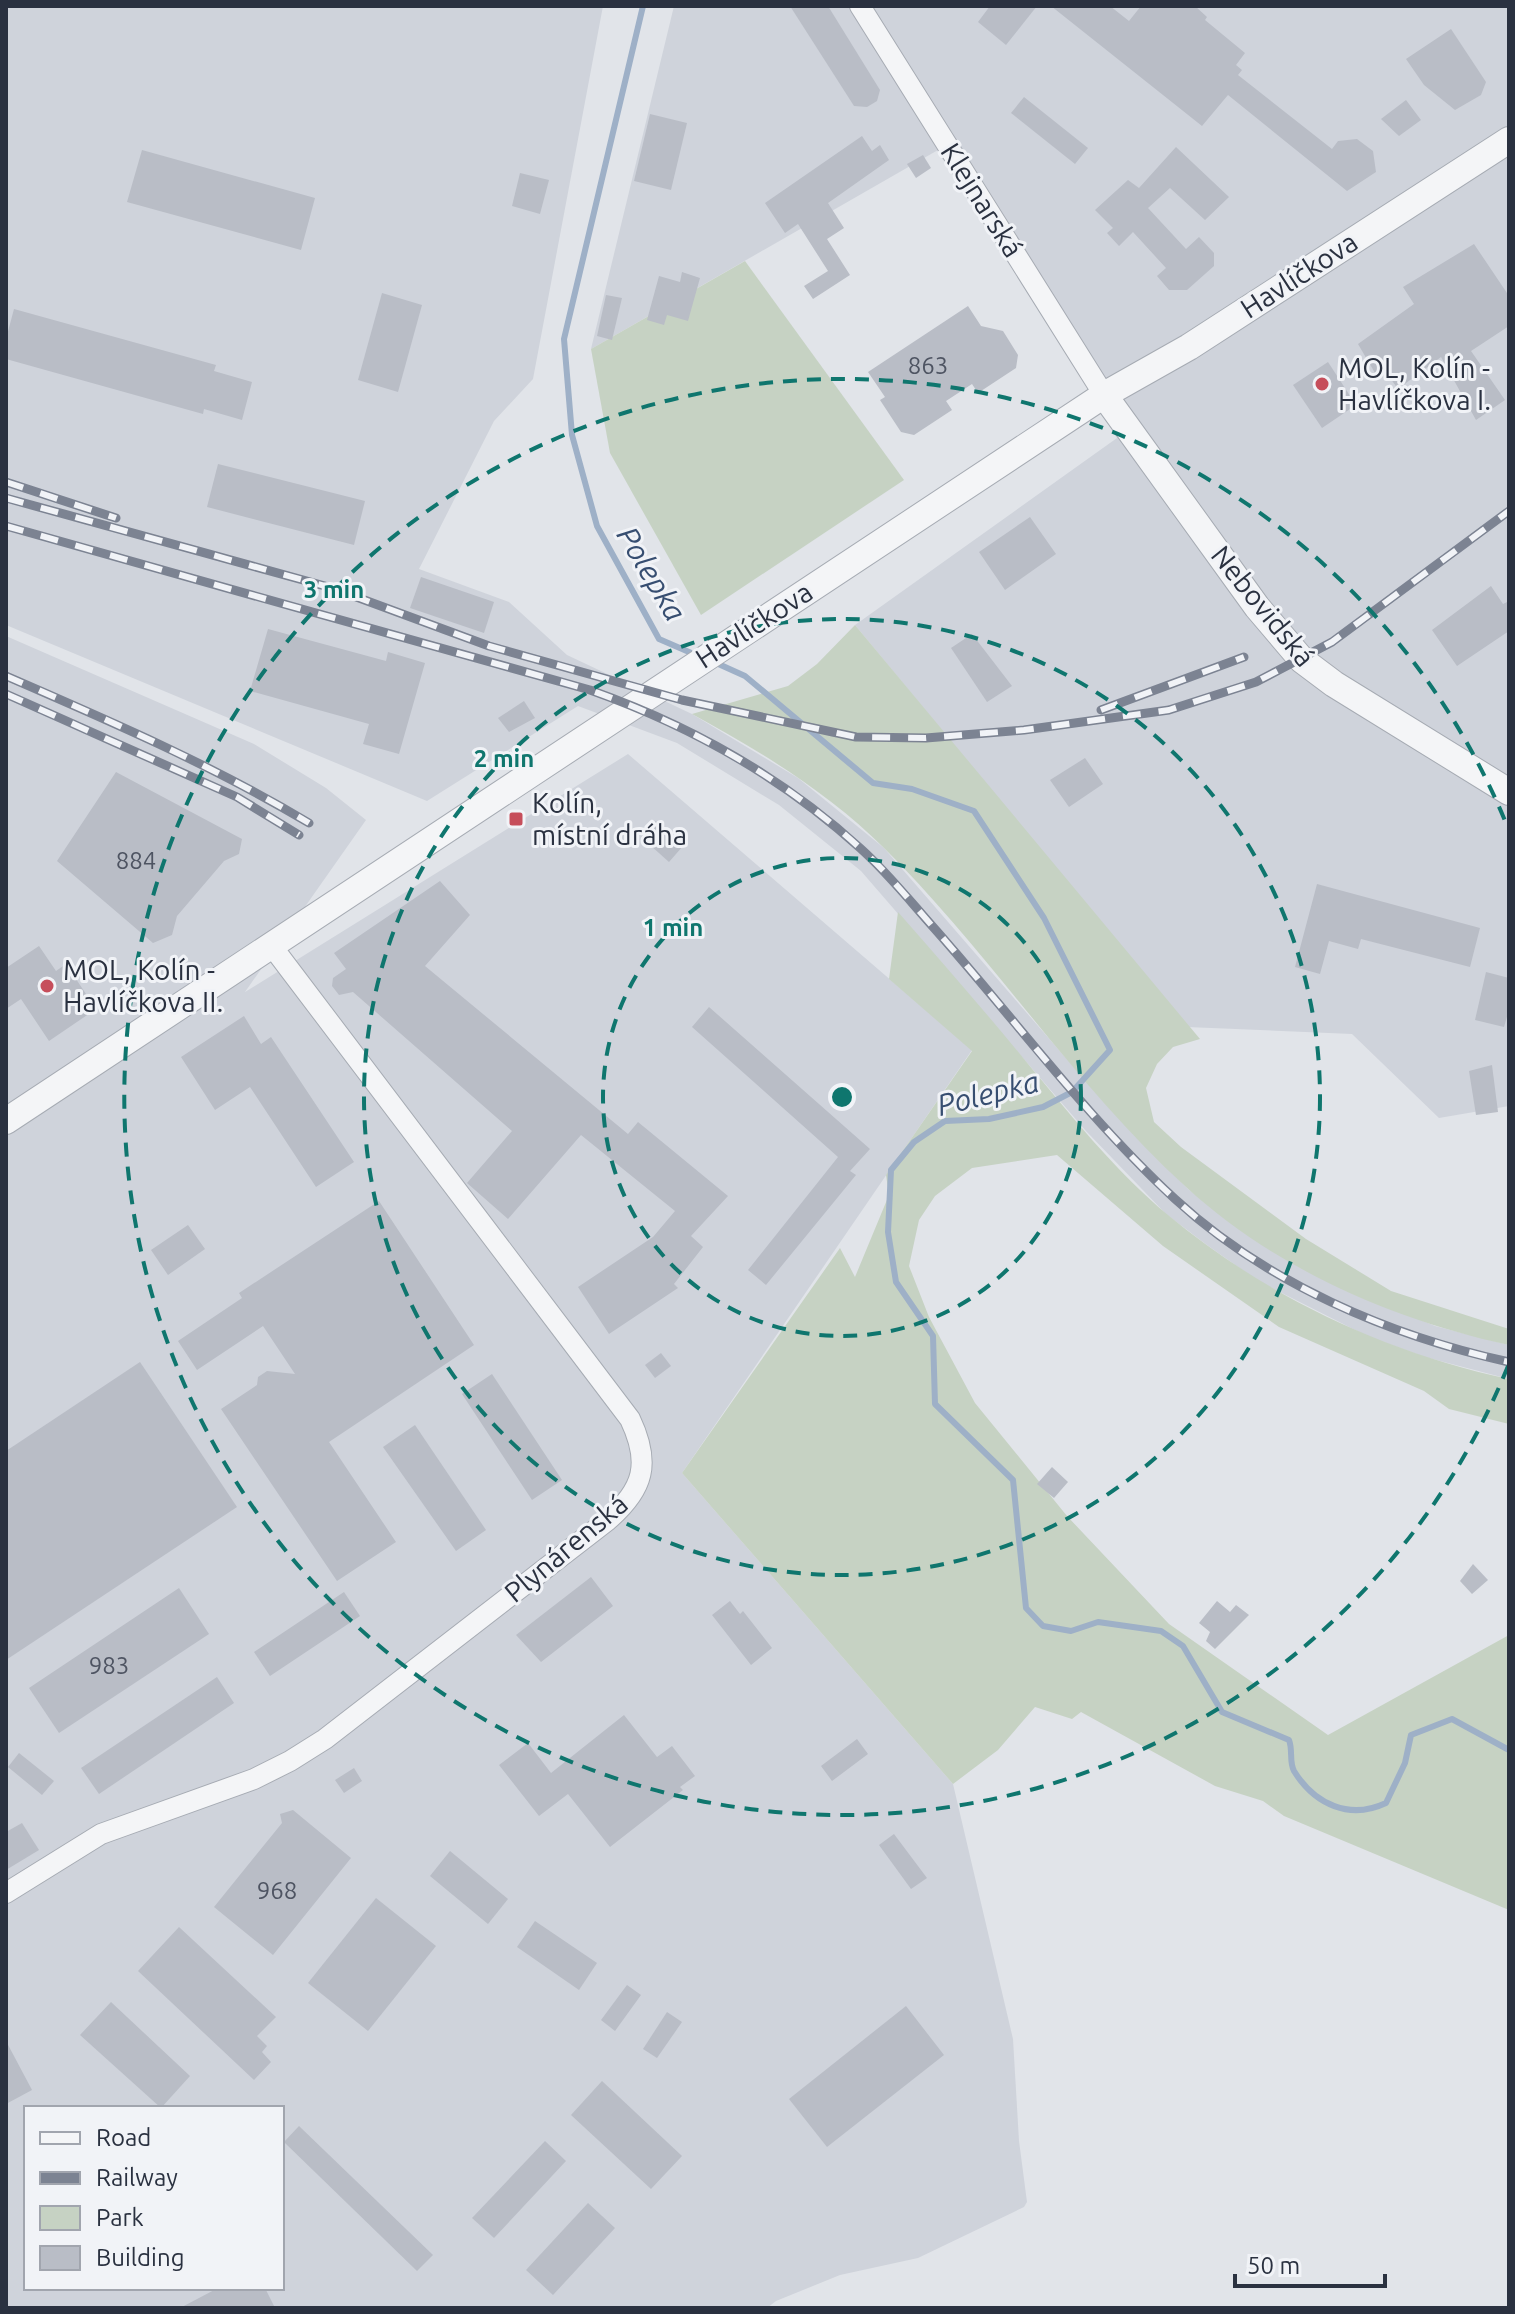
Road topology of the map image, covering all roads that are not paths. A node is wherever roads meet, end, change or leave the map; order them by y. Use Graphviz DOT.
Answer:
graph roads {
  1 [pos="860,6"];
  2 [pos="1509,140"];
  3 [pos="1104,395"];
  4 [pos="1509,792"];
  5 [pos="271,945"];
  6 [pos="6,1121"];
  7 [pos="6,1893"];
  1 -- 3 [label="street, Klejnarská"];
  2 -- 3 [label="street, Havlíčkova"];
  3 -- 4 [label="street, Nebovidská"];
  3 -- 5 [label="street, Havlíčkova"];
  5 -- 6 [label="street, Havlíčkova"];
  5 -- 7 [label="street, Plynárenská"];
}
